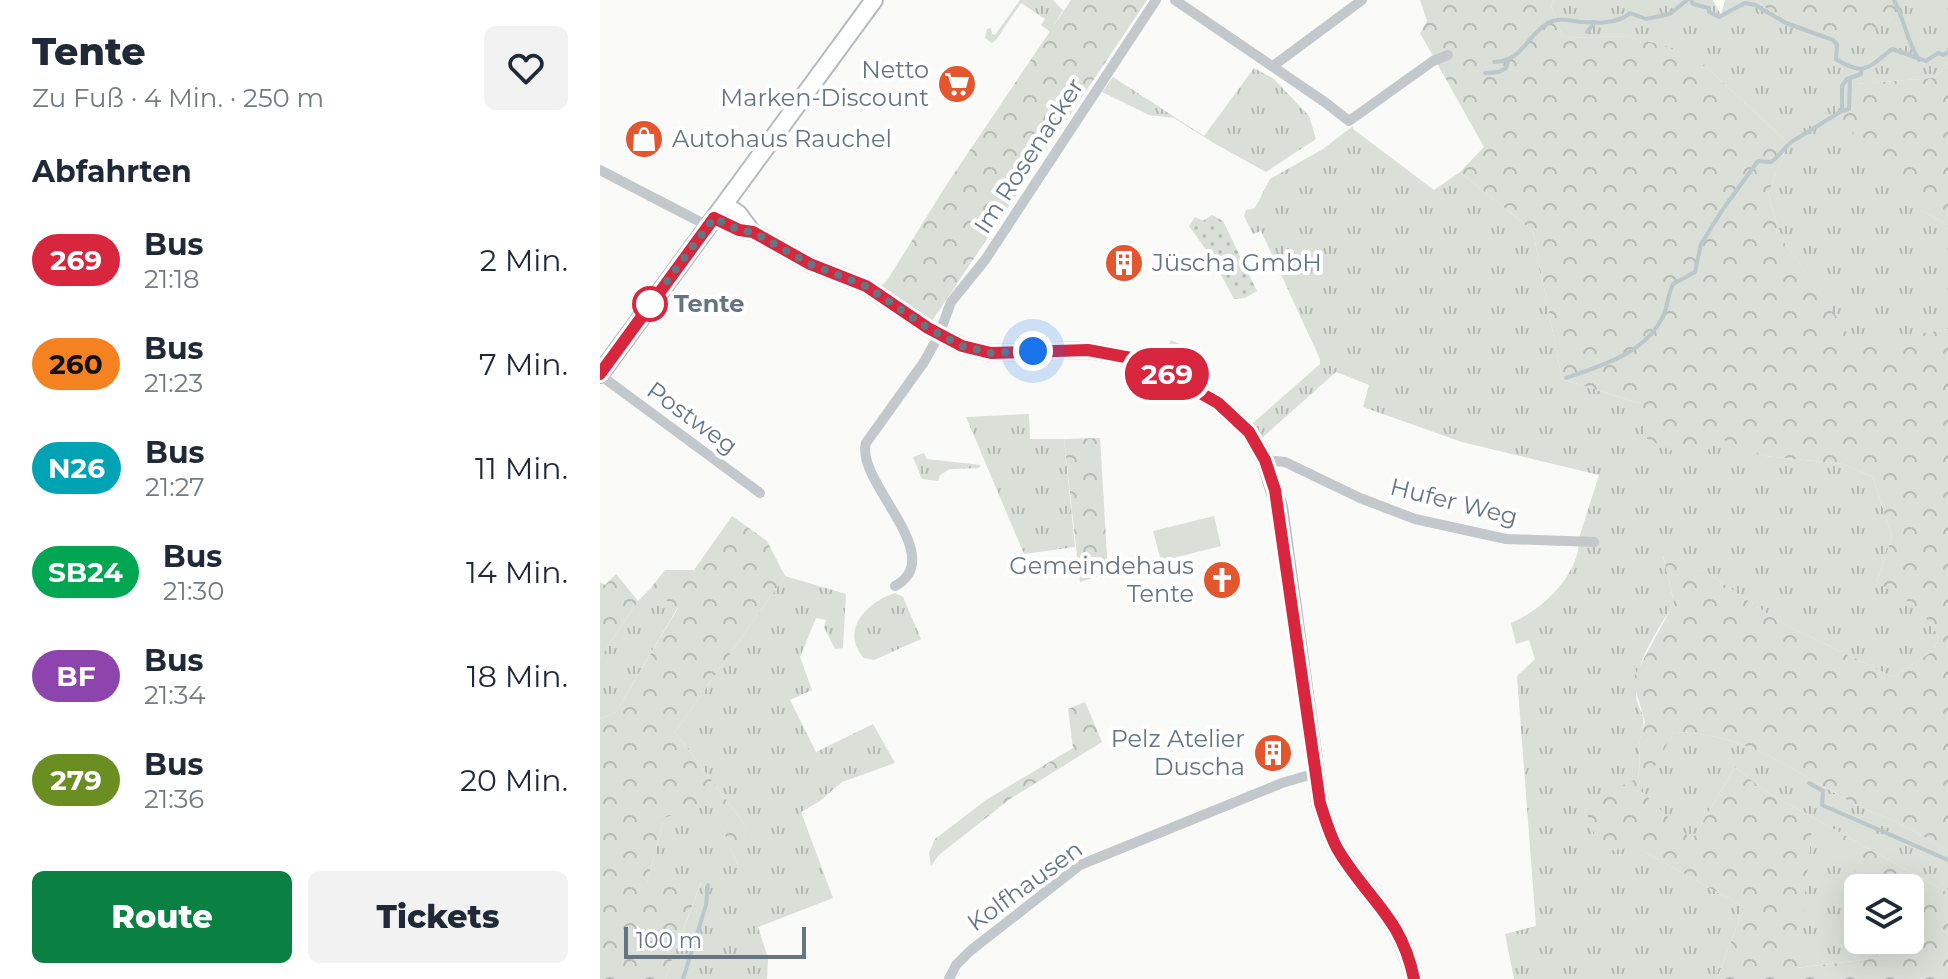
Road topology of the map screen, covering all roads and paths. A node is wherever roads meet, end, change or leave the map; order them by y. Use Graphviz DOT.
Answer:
graph roads {
  1 [pos="874,0"];
  2 [pos="1156,0"];
  3 [pos="1175,0"];
  4 [pos="1362,0"];
  5 [pos="1448,55"];
  6 [pos="1273,66"];
  7 [pos="600,170"];
  8 [pos="725,204"];
  9 [pos="711,222"];
  10 [pos="753,232"];
  11 [pos="933,331"];
  12 [pos="600,375"];
  13 [pos="1265,460"];
  14 [pos="760,493"];
  15 [pos="1594,542"];
  16 [pos="895,586"];
  17 [pos="1316,773"];
  18 [pos="949,979"];
  19 [pos="1414,979"];
  1 -- 8 [label="main road"];
  2 -- 11 [label="street, Im Rosenacker"];
  3 -- 6 [label="street"];
  4 -- 6 [label="street"];
  5 -- 6 [label="street"];
  7 -- 9 [label="street"];
  8 -- 9 [label="main road"];
  8 -- 10 [label="street"];
  9 -- 10 [label="street"];
  9 -- 12 [label="main road"];
  10 -- 11 [label="street"];
  11 -- 13 [label="street"];
  11 -- 16 [label="street, Im Rosenacker"];
  12 -- 14 [label="street, Postweg"];
  13 -- 15 [label="street, Hufer Weg"];
  13 -- 17 [label="street"];
  17 -- 18 [label="street, Kolfhausen"];
  17 -- 19 [label="street"];
}
